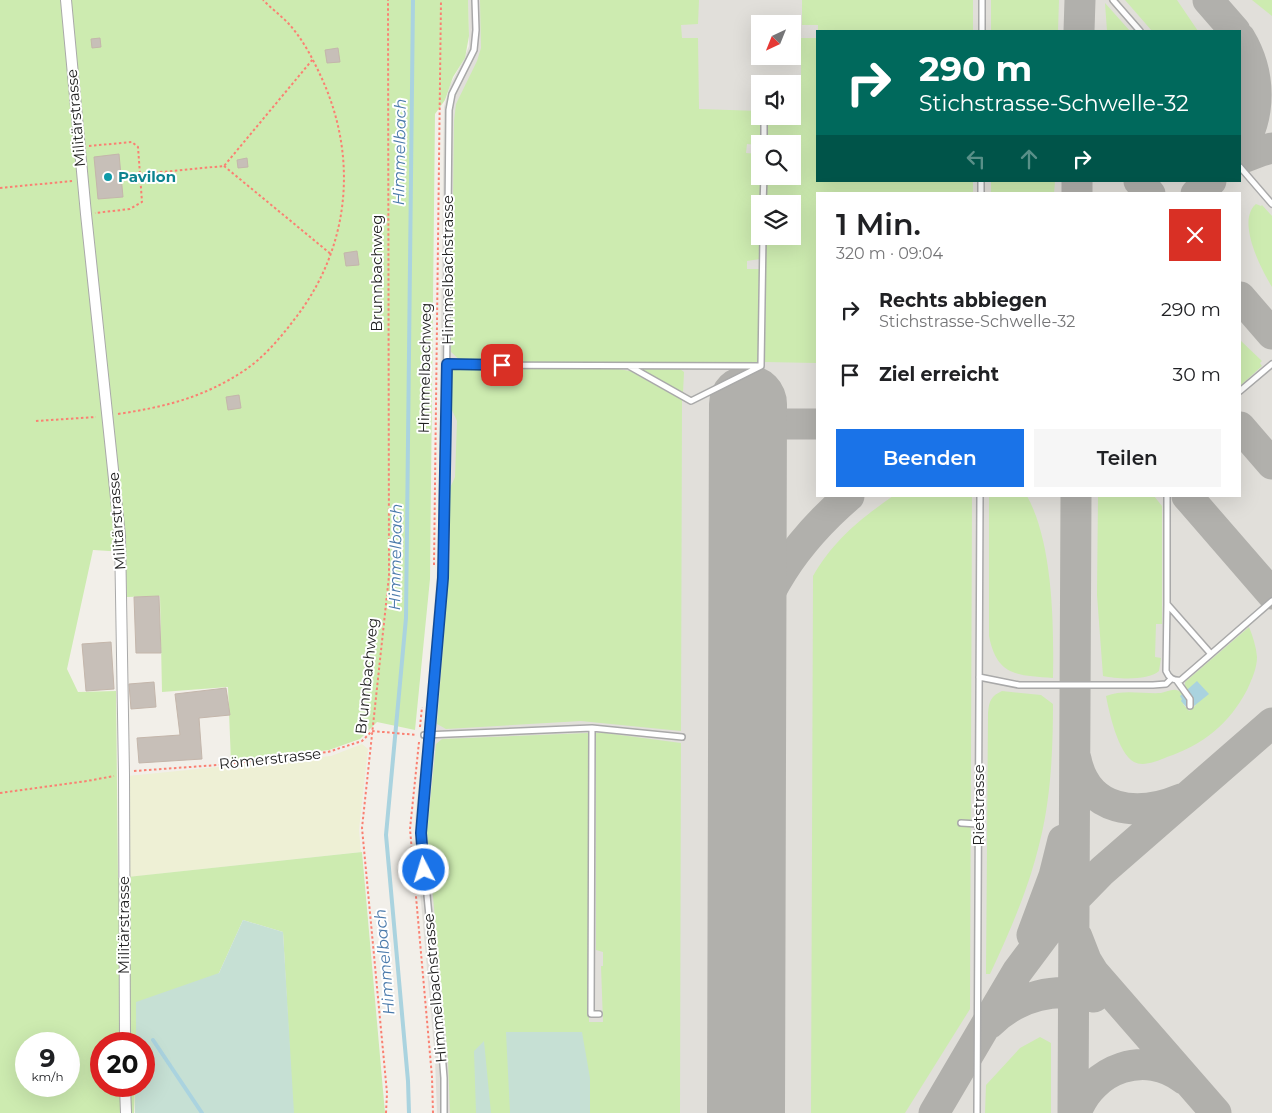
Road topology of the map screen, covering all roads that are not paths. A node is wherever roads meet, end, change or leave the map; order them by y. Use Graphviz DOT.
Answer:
graph roads {
  1 [pos="66,0"];
  2 [pos="475,0"];
  3 [pos="982,0"];
  4 [pos="1113,0"];
  5 [pos="982,30"];
  6 [pos="1139,30"];
  7 [pos="1241,168"];
  8 [pos="1272,204"];
  9 [pos="763,245"];
  10 [pos="447,364"];
  11 [pos="1272,364"];
  12 [pos="629,366"];
  13 [pos="761,366"];
  14 [pos="1241,391"];
  15 [pos="980,497"];
  16 [pos="1167,497"];
  17 [pos="1272,601"];
  18 [pos="1167,604"];
  19 [pos="1211,654"];
  20 [pos="979,677"];
  21 [pos="1174,680"];
  22 [pos="1190,706"];
  23 [pos="592,728"];
  24 [pos="422,735"];
  25 [pos="430,736"];
  26 [pos="682,737"];
  27 [pos="961,823"];
  28 [pos="978,824"];
  29 [pos="591,962"];
  30 [pos="599,962"];
  31 [pos="599,1014"];
  32 [pos="125,1032"];
  33 [pos="125,1097"];
  34 [pos="126,1113"];
  35 [pos="444,1113"];
  36 [pos="977,1113"];
  1 -- 32 [label="street, Militärstrasse"];
  2 -- 10 [label="lane, Himmelbachstrasse"];
  3 -- 5 [label="lane"];
  4 -- 6 [label="lane"];
  7 -- 8 [label="lane"];
  9 -- 13 [label="lane"];
  10 -- 12 [label="lane"];
  10 -- 25 [label="lane, Himmelbachstrasse"];
  11 -- 14 [label="lane"];
  12 -- 13 [label="lane"];
  12 -- 13 [label="lane"];
  15 -- 20 [label="lane, Rietstrasse"];
  16 -- 18 [label="lane"];
  17 -- 19 [label="lane"];
  18 -- 19 [label="lane"];
  18 -- 21 [label="lane"];
  19 -- 21 [label="lane"];
  20 -- 21 [label="lane"];
  20 -- 28 [label="lane, Rietstrasse"];
  21 -- 22 [label="lane"];
  23 -- 25 [label="lane"];
  23 -- 26 [label="lane"];
  23 -- 29 [label="lane"];
  24 -- 25 [label="lane"];
  25 -- 35 [label="lane, Himmelbachstrasse"];
  27 -- 28 [label="lane"];
  28 -- 36 [label="lane, Rietstrasse"];
  29 -- 30 [label="lane"];
  29 -- 31 [label="lane"];
  33 -- 34 [label="street"];
}
